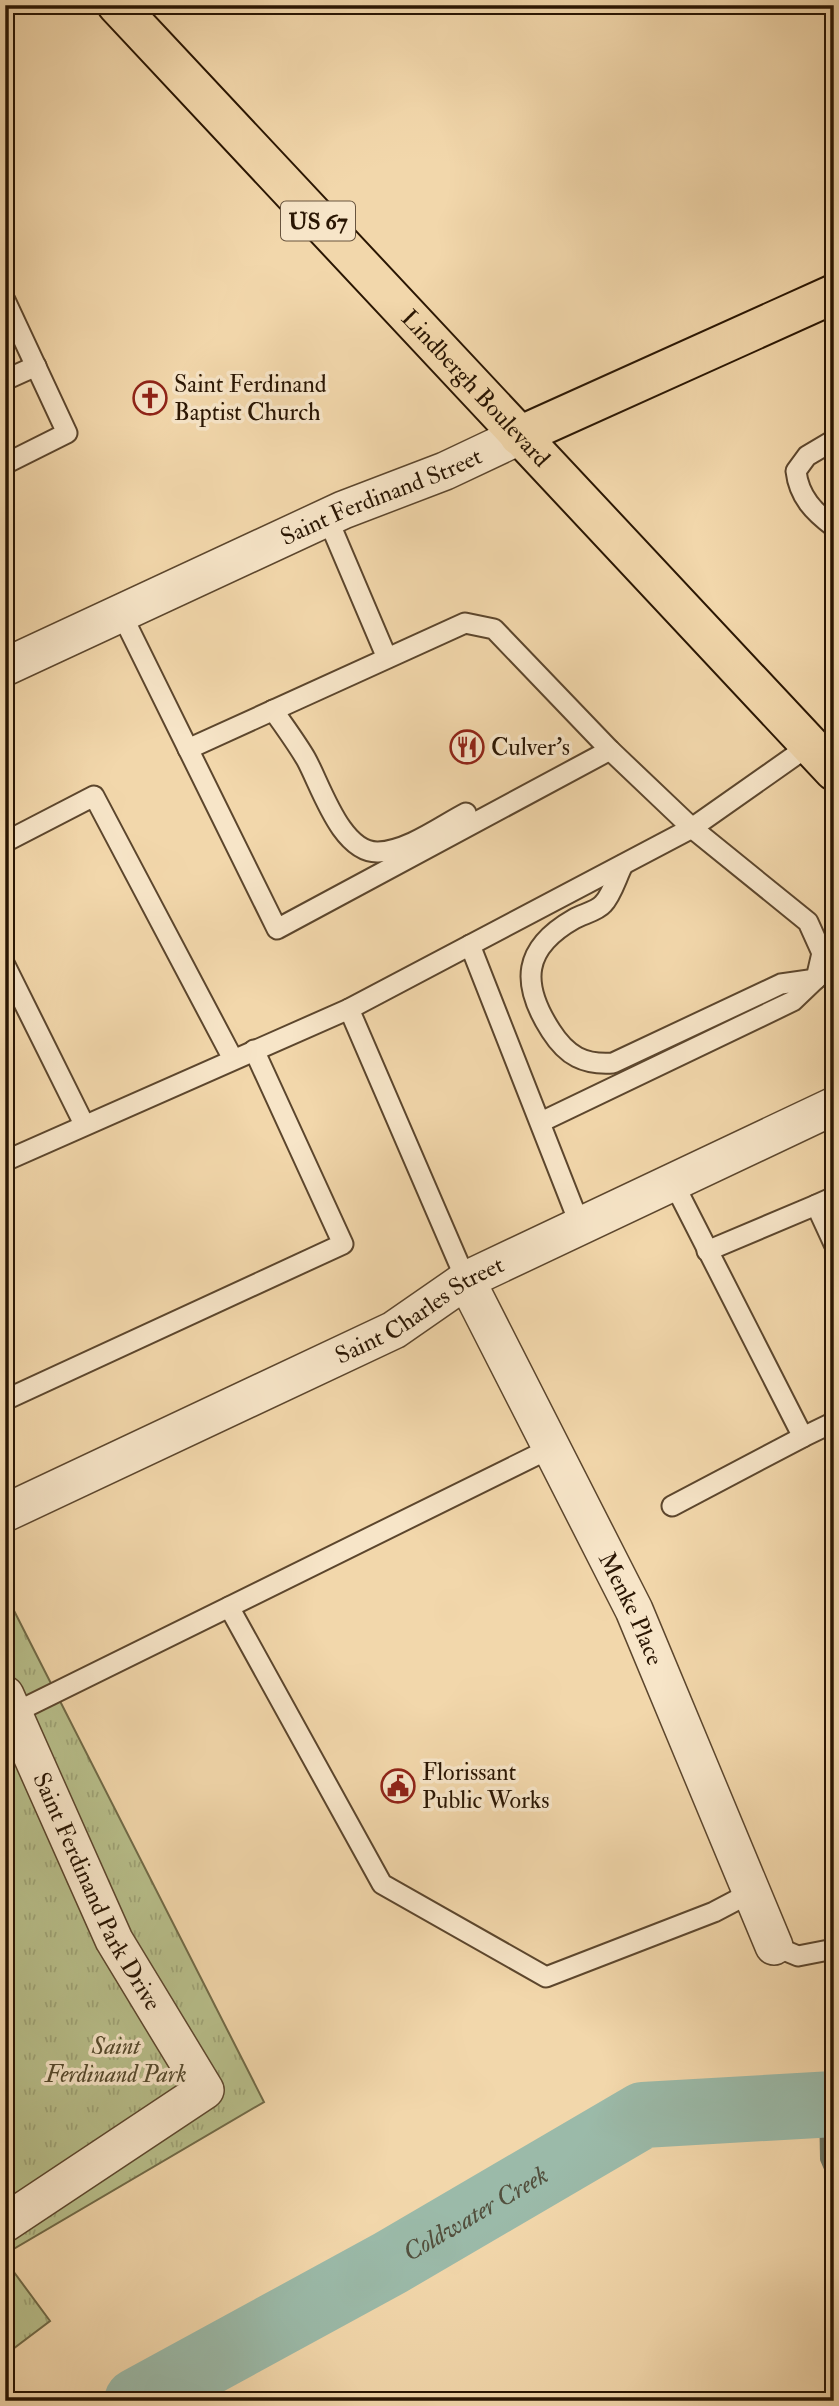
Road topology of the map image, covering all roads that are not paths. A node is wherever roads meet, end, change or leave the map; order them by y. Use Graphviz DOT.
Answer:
graph roads {
  1 [pos="117,5"];
  2 [pos="834,294"];
  3 [pos="5,300"];
  4 [pos="36,366"];
  5 [pos="5,380"];
  6 [pos="519,436"];
  7 [pos="834,440"];
  8 [pos="5,464"];
  9 [pos="327,517"];
  10 [pos="834,527"];
  11 [pos="121,613"];
  12 [pos="387,658"];
  13 [pos="5,667"];
  14 [pos="273,710"];
  15 [pos="188,749"];
  16 [pos="610,750"];
  17 [pos="822,758"];
  18 [pos="494,813"];
  19 [pos="692,828"];
  20 [pos="5,842"];
  21 [pos="623,865"];
  22 [pos="470,945"];
  23 [pos="5,965"];
  24 [pos="816,979"];
  25 [pos="349,1009"];
  26 [pos="254,1051"];
  27 [pos="233,1059"];
  28 [pos="834,1106"];
  29 [pos="541,1122"];
  30 [pos="83,1124"];
  31 [pos="5,1161"];
  32 [pos="673,1182"];
  33 [pos="825,1201"];
  34 [pos="580,1226"];
  35 [pos="834,1244"];
  36 [pos="707,1251"];
  37 [pos="466,1280"];
  38 [pos="5,1400"];
  39 [pos="834,1422"];
  40 [pos="803,1437"];
  41 [pos="553,1447"];
  42 [pos="672,1506"];
  43 [pos="5,1513"];
  44 [pos="229,1607"];
  45 [pos="10,1704"];
  46 [pos="752,1892"];
  47 [pos="774,1946"];
  48 [pos="834,1949"];
  49 [pos="5,2223"];
  1 -- 6 [label="main road, Lindbergh Boulevard / US 67"];
  2 -- 6 [label="main road, Saint Ferdinand Street"];
  3 -- 4 [label="lane"];
  4 -- 5 [label="lane"];
  4 -- 8 [label="lane"];
  6 -- 9 [label="street, Saint Ferdinand Street"];
  6 -- 17 [label="main road, Lindbergh Boulevard / US 67"];
  7 -- 10 [label="lane"];
  9 -- 11 [label="street, Saint Ferdinand Street"];
  9 -- 12 [label="lane"];
  11 -- 13 [label="street, Saint Ferdinand Street"];
  11 -- 15 [label="lane"];
  12 -- 14 [label="lane"];
  12 -- 16 [label="lane"];
  14 -- 15 [label="lane"];
  14 -- 18 [label="lane"];
  15 -- 18 [label="lane"];
  16 -- 18 [label="lane"];
  16 -- 19 [label="lane"];
  17 -- 19 [label="lane"];
  19 -- 21 [label="lane"];
  19 -- 24 [label="lane"];
  20 -- 27 [label="lane"];
  21 -- 22 [label="lane"];
  21 -- 24 [label="lane"];
  22 -- 25 [label="lane"];
  22 -- 29 [label="lane"];
  23 -- 30 [label="lane"];
  24 -- 29 [label="lane"];
  25 -- 26 [label="lane"];
  25 -- 37 [label="lane"];
  26 -- 27 [label="lane"];
  26 -- 38 [label="lane"];
  27 -- 30 [label="lane"];
  28 -- 32 [label="street, Saint Charles Street"];
  29 -- 34 [label="lane"];
  30 -- 31 [label="lane"];
  32 -- 34 [label="street, Saint Charles Street"];
  32 -- 36 [label="lane"];
  33 -- 35 [label="lane"];
  33 -- 36 [label="lane"];
  34 -- 37 [label="street, Saint Charles Street"];
  36 -- 40 [label="lane"];
  37 -- 41 [label="street, Menke Place"];
  37 -- 43 [label="street, Saint Charles Street"];
  39 -- 40 [label="lane"];
  40 -- 42 [label="lane"];
  41 -- 44 [label="lane"];
  41 -- 46 [label="street, Menke Place"];
  44 -- 45 [label="lane"];
  44 -- 46 [label="lane"];
  45 -- 49 [label="street, Saint Ferdinand Park Drive"];
  46 -- 47 [label="street, Menke Place"];
  47 -- 48 [label="lane"];
}
